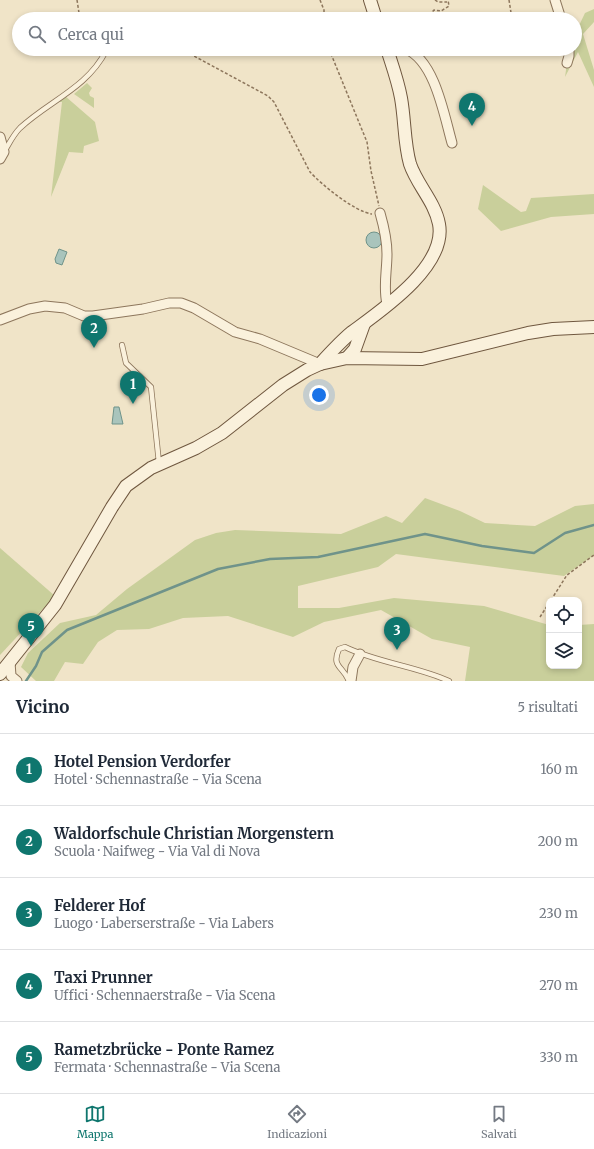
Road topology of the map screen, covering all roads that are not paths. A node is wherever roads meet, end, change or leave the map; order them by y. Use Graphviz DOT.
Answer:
graph roads {
  1 [pos="370,0"];
  2 [pos="555,0"];
  3 [pos="374,12"];
  4 [pos="559,12"];
  5 [pos="103,56"];
  6 [pos="389,56"];
  7 [pos="416,56"];
  8 [pos="569,56"];
  9 [pos="567,63"];
  10 [pos="0,137"];
  11 [pos="452,143"];
  12 [pos="2,155"];
  13 [pos="377,214"];
  14 [pos="387,304"];
  15 [pos="0,320"];
  16 [pos="594,327"];
  17 [pos="362,329"];
  18 [pos="344,341"];
  19 [pos="122,345"];
  20 [pos="348,358"];
  21 [pos="376,358"];
  22 [pos="320,364"];
  23 [pos="159,465"];
  24 [pos="360,654"];
  25 [pos="8,660"];
  26 [pos="0,677"];
  27 [pos="9,677"];
  28 [pos="350,681"];
  29 [pos="450,681"];
  1 -- 3 [label="main road"];
  2 -- 4 [label="street"];
  5 -- 12 [label="lane"];
  6 -- 14 [label="main road"];
  7 -- 11 [label="street"];
  8 -- 9 [label="street"];
  10 -- 12 [label="street"];
  13 -- 14 [label="street"];
  14 -- 17 [label="main road"];
  15 -- 22 [label="street"];
  16 -- 21 [label="main road"];
  17 -- 18 [label="main road"];
  17 -- 20 [label="main road"];
  17 -- 21 [label="main road"];
  18 -- 20 [label="main road"];
  18 -- 22 [label="main road"];
  19 -- 23 [label="lane"];
  20 -- 21 [label="main road"];
  20 -- 22 [label="main road"];
  22 -- 23 [label="main road"];
  23 -- 25 [label="main road"];
  24 -- 28 [label="street"];
  24 -- 28 [label="lane"];
  24 -- 29 [label="lane"];
  25 -- 27 [label="main road"];
  26 -- 27 [label="street"];
}
